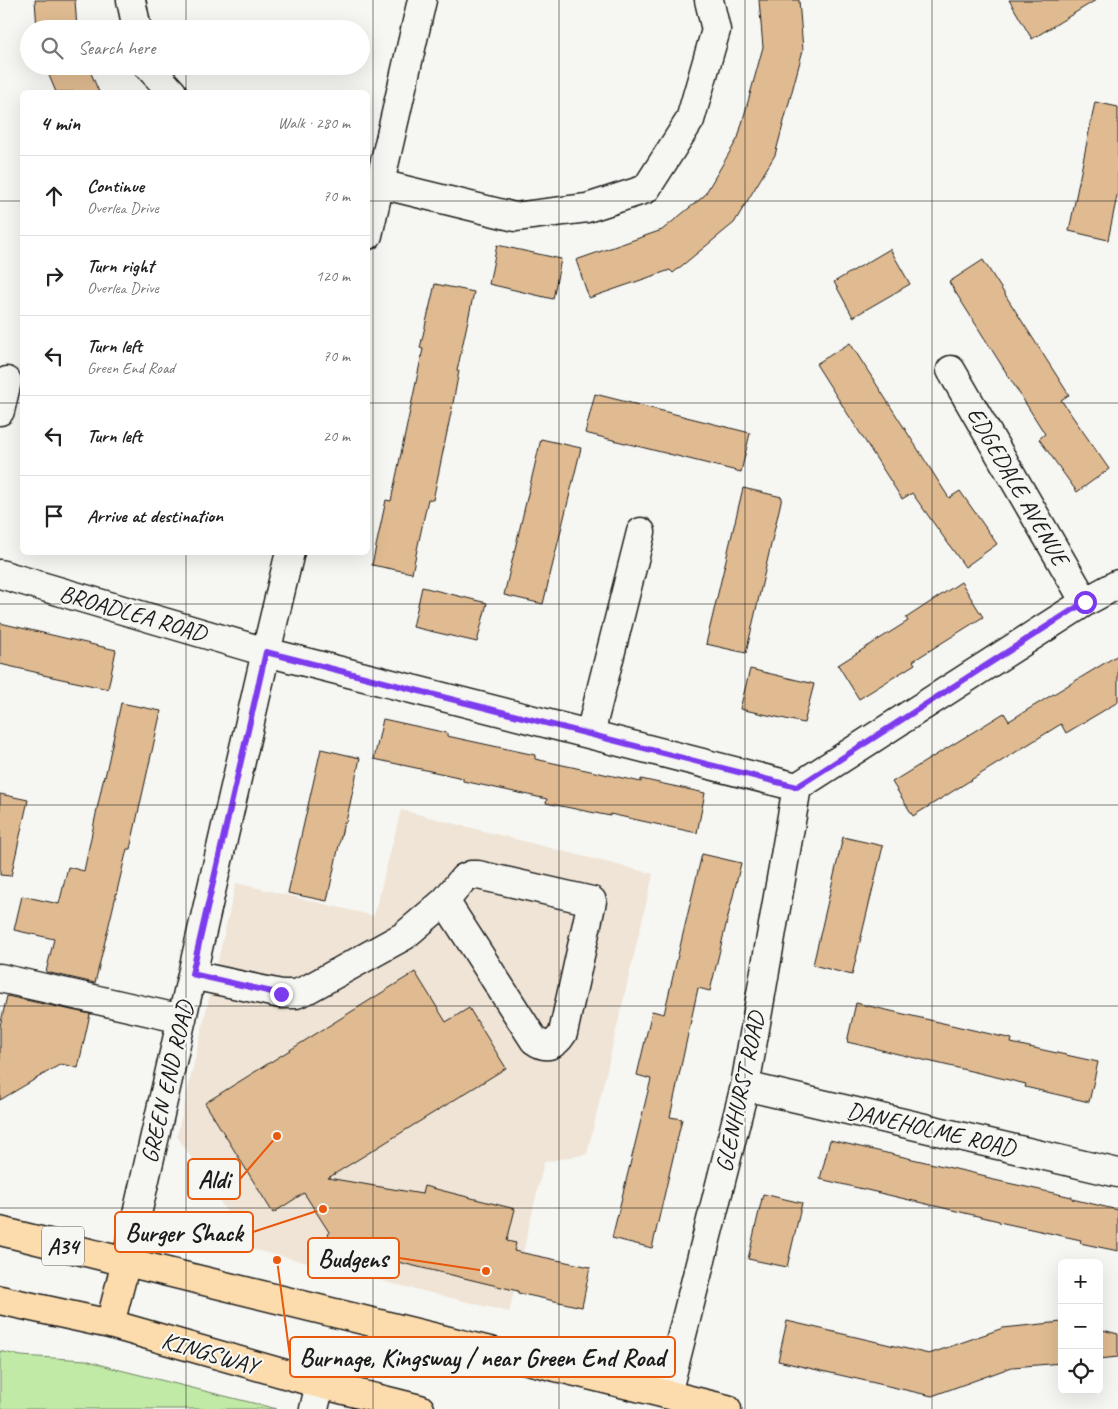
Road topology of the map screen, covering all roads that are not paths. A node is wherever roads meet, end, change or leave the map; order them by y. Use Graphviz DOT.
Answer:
graph roads {
  1 [pos="131,0"];
  2 [pos="422,0"];
  3 [pos="709,0"];
  4 [pos="135,20"];
  5 [pos="156,75"];
  6 [pos="170,90"];
  7 [pos="374,183"];
  8 [pos="370,218"];
  9 [pos="951,370"];
  10 [pos="7,381"];
  11 [pos="0,411"];
  12 [pos="641,532"];
  13 [pos="289,555"];
  14 [pos="0,574"];
  15 [pos="1118,584"];
  16 [pos="1085,602"];
  17 [pos="266,652"];
  18 [pos="590,734"];
  19 [pos="797,787"];
  20 [pos="444,901"];
  21 [pos="192,974"];
  22 [pos="0,978"];
  23 [pos="182,1019"];
  24 [pos="744,1086"];
  25 [pos="1118,1173"];
  26 [pos="0,1231"];
  27 [pos="126,1262"];
  28 [pos="0,1300"];
  29 [pos="110,1324"];
  30 [pos="667,1394"];
  31 [pos="317,1396"];
  32 [pos="420,1409"];
  33 [pos="727,1409"];
  1 -- 4 [label="street"];
  2 -- 7 [label="street"];
  3 -- 7 [label="street"];
  5 -- 6 [label="street"];
  7 -- 8 [label="street"];
  9 -- 16 [label="street, EDGEDALE AVENUE"];
  10 -- 11 [label="street"];
  12 -- 18 [label="street"];
  13 -- 17 [label="street, GREEN END ROAD"];
  14 -- 17 [label="street, BROADLEA ROAD"];
  15 -- 16 [label="street"];
  16 -- 19 [label="street"];
  17 -- 18 [label="street, BROADLEA ROAD"];
  17 -- 21 [label="street, GREEN END ROAD"];
  18 -- 19 [label="street, BROADLEA ROAD"];
  19 -- 24 [label="street, GLENHURST ROAD"];
  20 -- 20 [label="street"];
  20 -- 21 [label="street"];
  21 -- 23 [label="street, GREEN END ROAD"];
  22 -- 23 [label="street"];
  23 -- 27 [label="street, GREEN END ROAD"];
  24 -- 25 [label="street, DANEHOLME ROAD"];
  24 -- 30 [label="street, GLENHURST ROAD"];
  26 -- 27 [label="highway, A34"];
  27 -- 29 [label="highway"];
  27 -- 30 [label="highway, A34"];
  28 -- 29 [label="highway, KINGSWAY"];
  29 -- 31 [label="highway, KINGSWAY"];
  30 -- 33 [label="highway, A34"];
  31 -- 32 [label="highway, KINGSWAY"];
}
